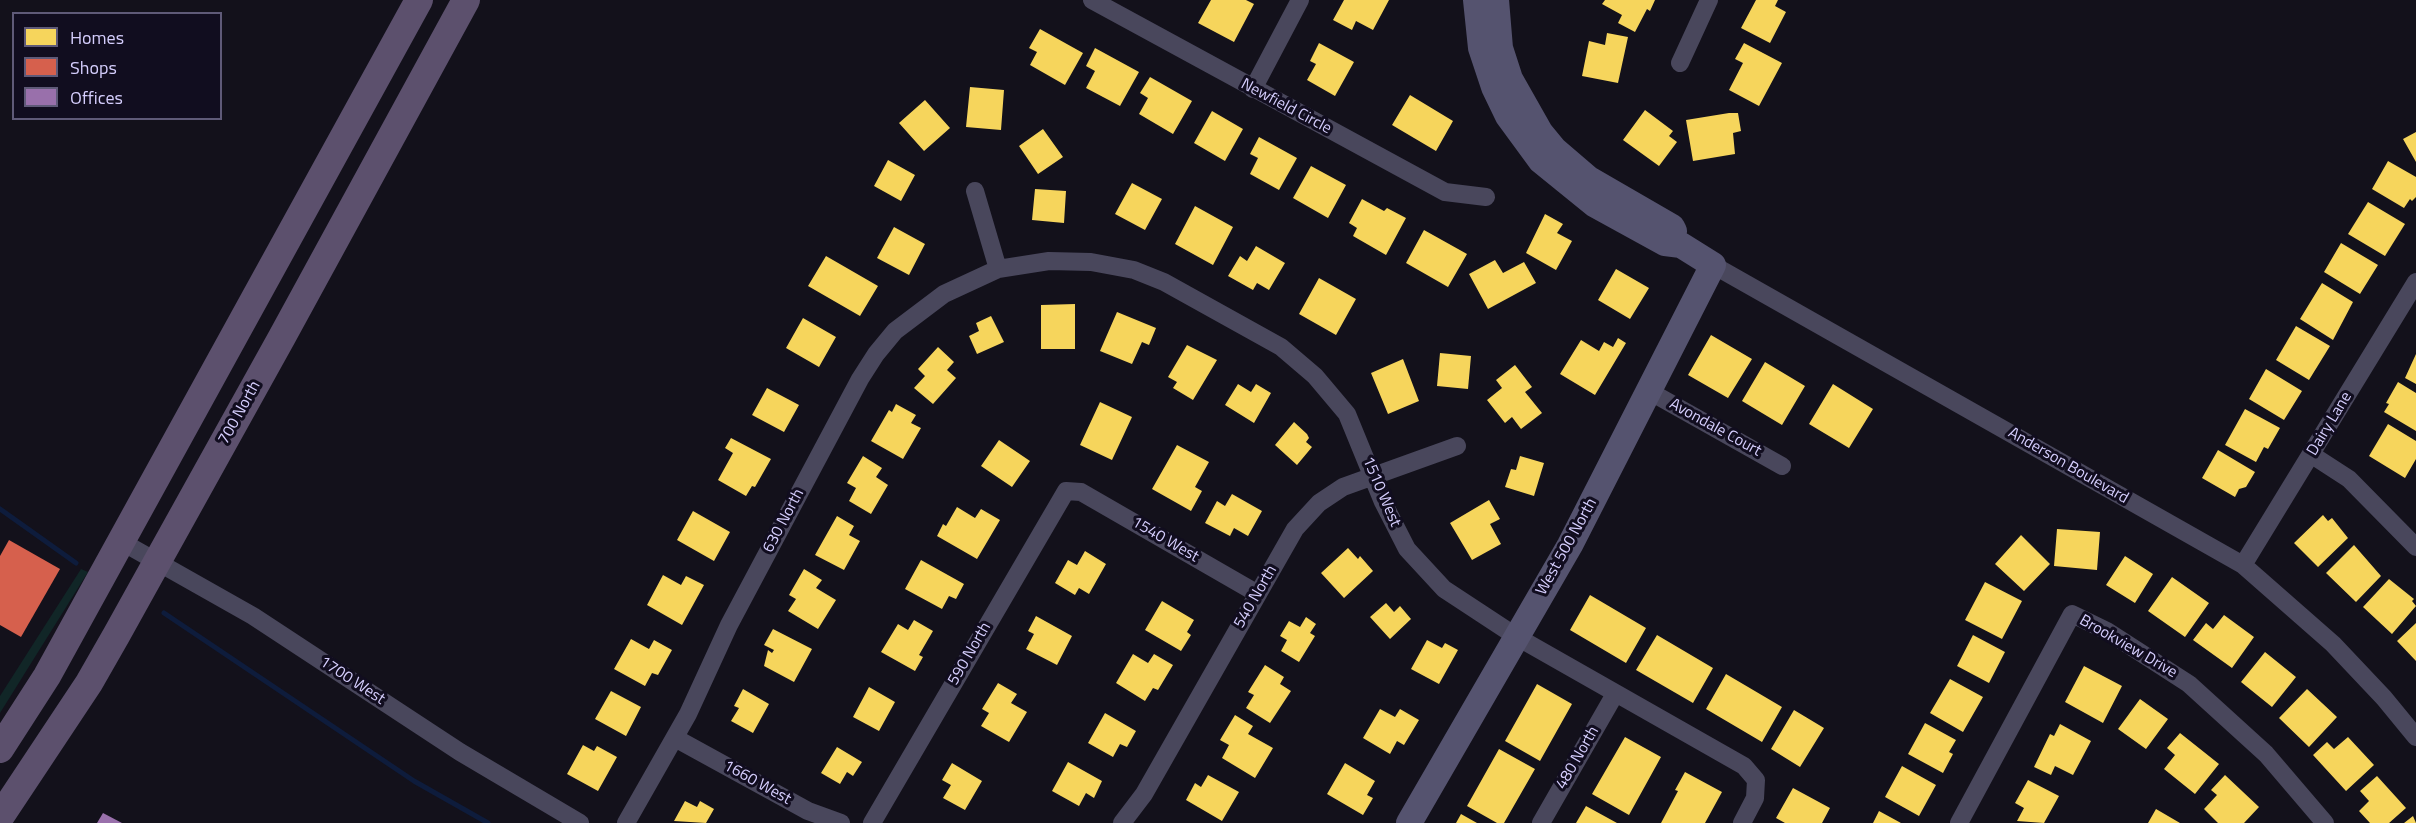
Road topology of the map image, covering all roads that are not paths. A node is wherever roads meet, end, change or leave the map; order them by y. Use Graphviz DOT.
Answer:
graph roads {
  1 [pos="419,0"];
  2 [pos="466,0"];
  3 [pos="1092,0"];
  4 [pos="1300,0"];
  5 [pos="1476,0"];
  6 [pos="1496,0"];
  7 [pos="1709,0"];
  8 [pos="1680,63"];
  9 [pos="1253,89"];
  10 [pos="975,191"];
  11 [pos="1486,197"];
  12 [pos="1681,245"];
  13 [pos="1713,265"];
  14 [pos="998,269"];
  15 [pos="2416,282"];
  16 [pos="1647,390"];
  17 [pos="1457,446"];
  18 [pos="2312,455"];
  19 [pos="1782,466"];
  20 [pos="1373,477"];
  21 [pos="1070,490"];
  22 [pos="122,542"];
  23 [pos="2416,547"];
  24 [pos="158,562"];
  25 [pos="2243,565"];
  26 [pos="1258,594"];
  27 [pos="1517,638"];
  28 [pos="1615,694"];
  29 [pos="2416,737"];
  30 [pos="675,738"];
  31 [pos="0,748"];
  32 [pos="0,818"];
  33 [pos="2320,822"];
  34 [pos="580,823"];
  35 [pos="626,823"];
  36 [pos="841,823"];
  37 [pos="872,823"];
  38 [pos="1122,823"];
  39 [pos="1409,823"];
  40 [pos="1540,823"];
  41 [pos="1742,823"];
  42 [pos="1959,823"];
  1 -- 22 [label="main road"];
  2 -- 24 [label="main road, 700 North"];
  3 -- 9 [label="street, Newfield Circle"];
  4 -- 9 [label="street"];
  5 -- 12 [label="street, Anderson Boulevard"];
  6 -- 12 [label="street, Anderson Boulevard"];
  7 -- 8 [label="street"];
  9 -- 11 [label="street, Newfield Circle"];
  10 -- 14 [label="street"];
  12 -- 13 [label="street, Anderson Boulevard"];
  13 -- 16 [label="street, West 500 North"];
  13 -- 25 [label="street, Anderson Boulevard"];
  14 -- 20 [label="street, 1510 West"];
  14 -- 30 [label="street, 630 North"];
  15 -- 18 [label="street, Dairy Lane"];
  16 -- 19 [label="street, Avondale Court"];
  16 -- 27 [label="street, West 500 North"];
  17 -- 20 [label="street, 540 North"];
  18 -- 23 [label="street"];
  18 -- 25 [label="street, Dairy Lane"];
  20 -- 26 [label="street, 540 North"];
  20 -- 27 [label="street, 1510 West"];
  21 -- 26 [label="street, 1540 West"];
  21 -- 37 [label="street, 590 North"];
  22 -- 24 [label="street, 1700 West"];
  22 -- 31 [label="main road"];
  24 -- 32 [label="main road, 700 North"];
  24 -- 34 [label="street, 1700 West"];
  25 -- 29 [label="street, Anderson Boulevard"];
  26 -- 38 [label="street, 540 North"];
  27 -- 28 [label="street, 1510 West"];
  27 -- 39 [label="street, West 500 North"];
  28 -- 40 [label="street, 480 North"];
  28 -- 41 [label="street, 1510 West"];
  30 -- 35 [label="street, 630 North"];
  30 -- 36 [label="street, 1660 West"];
  33 -- 42 [label="street, Brookview Drive"];
}
